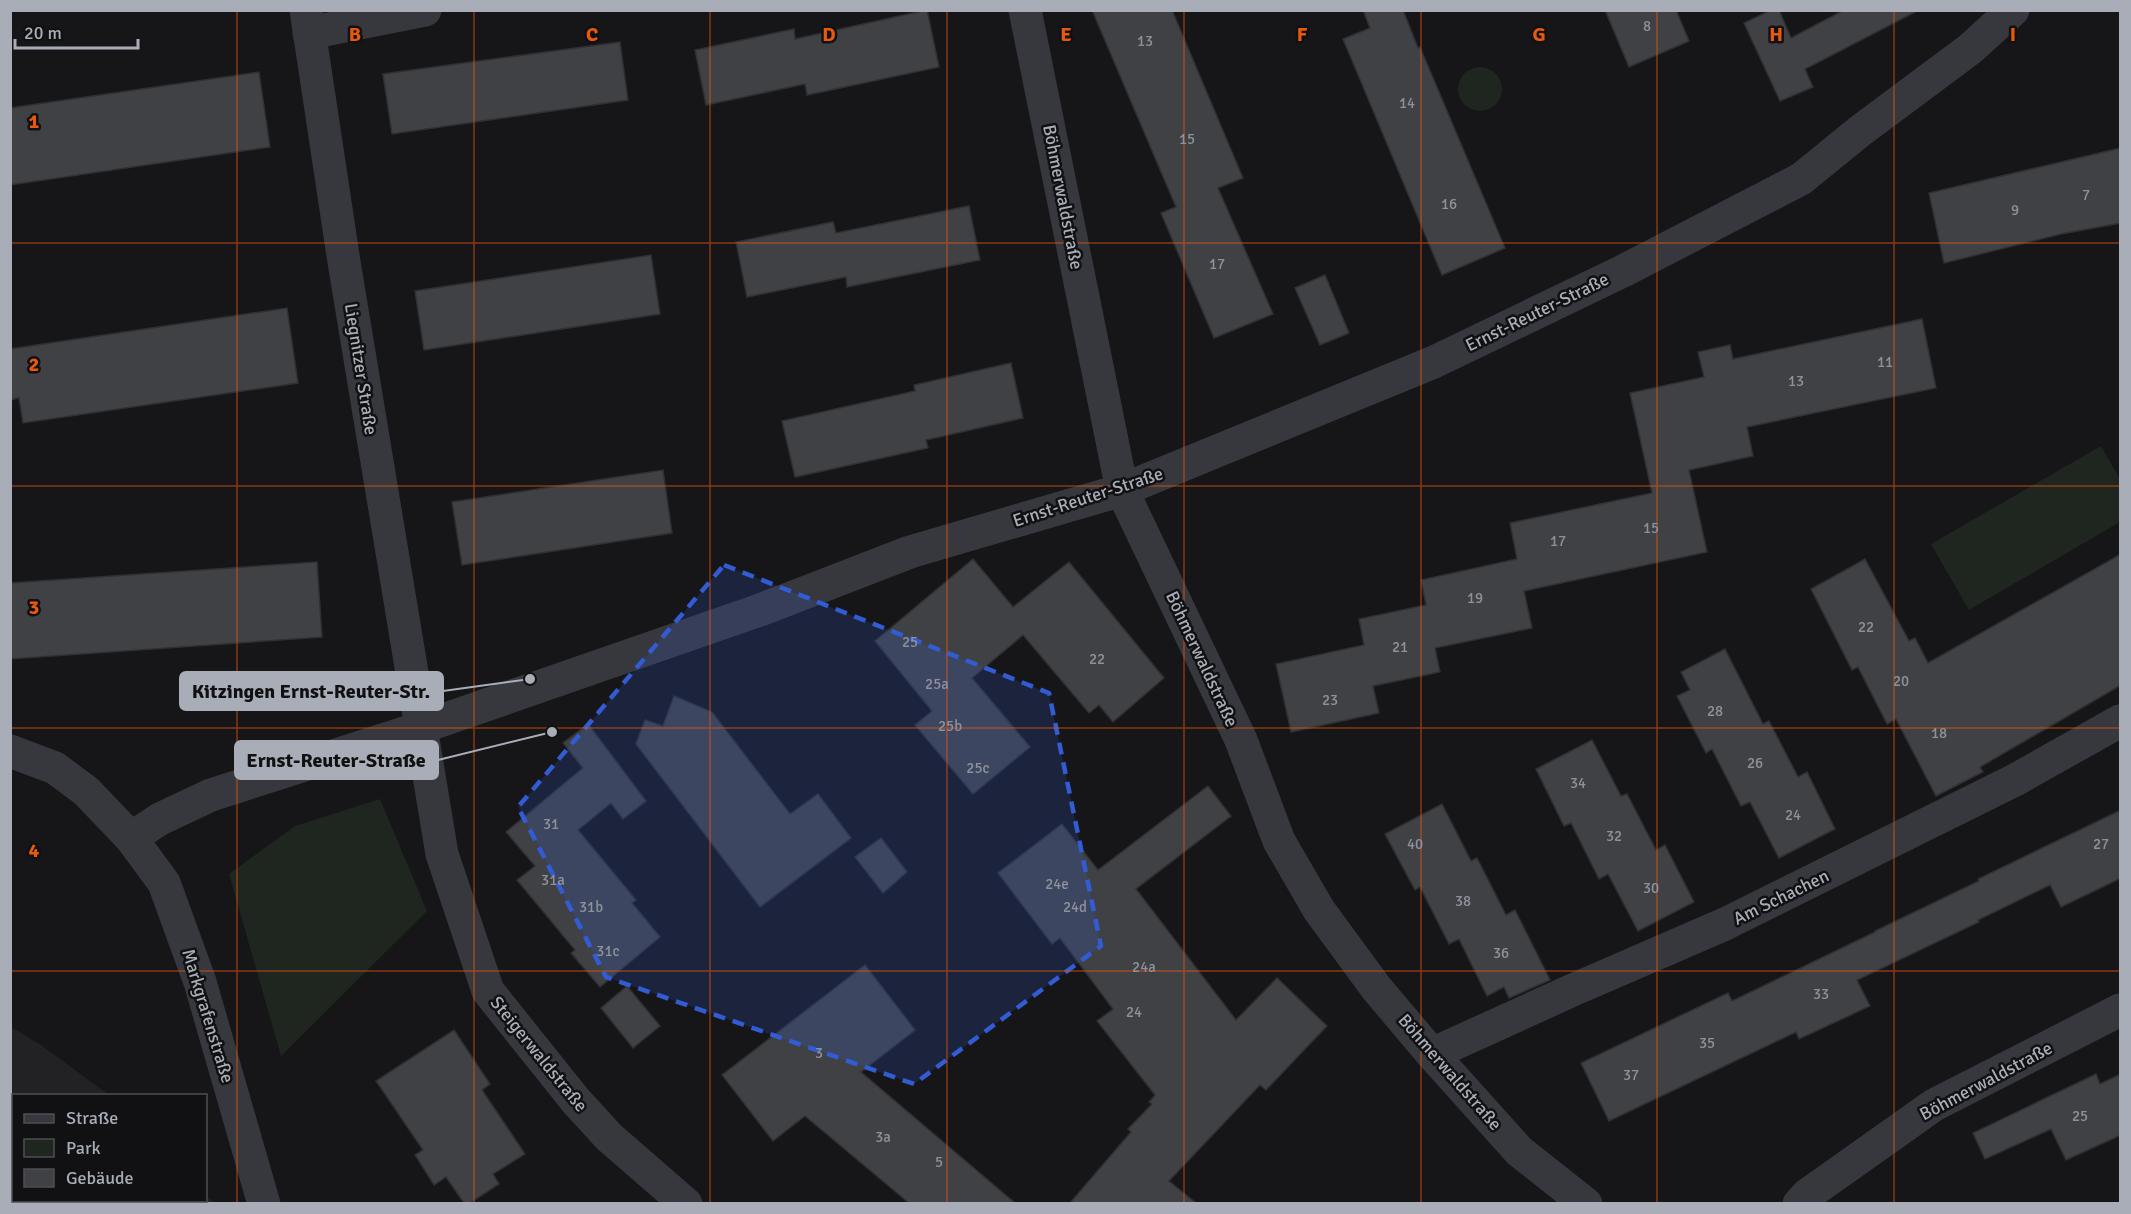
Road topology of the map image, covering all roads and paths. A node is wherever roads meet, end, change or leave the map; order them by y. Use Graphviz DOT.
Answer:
graph roads {
  1 [pos="425,10"];
  2 [pos="1025,10"];
  3 [pos="2013,10"];
  4 [pos="308,22"];
  5 [pos="1122,490"];
  6 [pos="2121,721"];
  7 [pos="420,728"];
  8 [pos="10,751"];
  9 [pos="131,838"];
  10 [pos="2121,1010"];
  11 [pos="1432,1054"];
  12 [pos="264,1203"];
  13 [pos="686,1203"];
  14 [pos="1586,1203"];
  15 [pos="1799,1203"];
  1 -- 4 [label="street"];
  2 -- 5 [label="street, Böhmerwaldstraße"];
  3 -- 5 [label="street, Ernst-Reuter-Straße"];
  4 -- 7 [label="street, Liegnitzer Straße"];
  5 -- 7 [label="street, Ernst-Reuter-Straße"];
  5 -- 11 [label="street, Böhmerwaldstraße"];
  6 -- 11 [label="street, Am Schachen"];
  7 -- 9 [label="street, Ernst-Reuter-Straße"];
  7 -- 13 [label="street, Steigerwaldstraße"];
  8 -- 9 [label="street, Markgrafenstraße"];
  9 -- 12 [label="street, Markgrafenstraße"];
  10 -- 15 [label="street, Böhmerwaldstraße"];
  11 -- 14 [label="street, Böhmerwaldstraße"];
}
